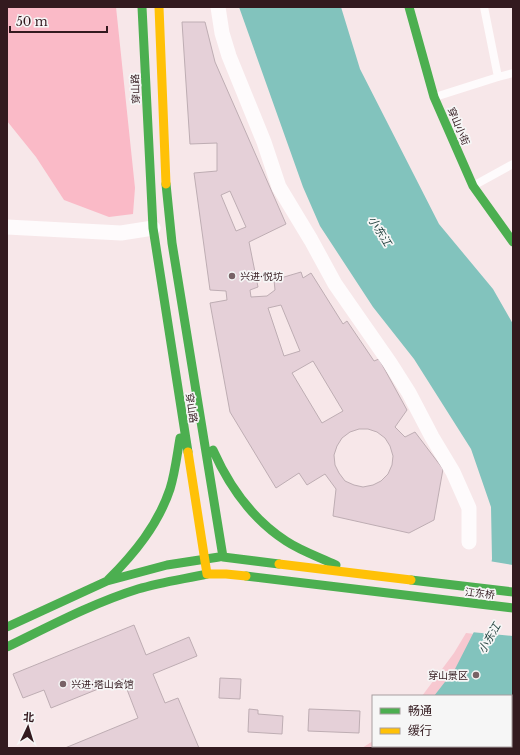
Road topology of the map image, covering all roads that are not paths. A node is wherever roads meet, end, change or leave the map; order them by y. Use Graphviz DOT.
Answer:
graph roads {
  1 [pos="142,7"];
  2 [pos="159,7"];
  3 [pos="218,7"];
  4 [pos="409,7"];
  5 [pos="484,7"];
  6 [pos="513,73"];
  7 [pos="498,77"];
  8 [pos="434,97"];
  9 [pos="513,164"];
  10 [pos="473,186"];
  11 [pos="7,227"];
  12 [pos="153,228"];
  13 [pos="513,242"];
  14 [pos="182,416"];
  15 [pos="201,420"];
  16 [pos="469,542"];
  17 [pos="223,557"];
  18 [pos="205,559"];
  19 [pos="207,574"];
  20 [pos="226,574"];
  21 [pos="355,574"];
  22 [pos="107,581"];
  23 [pos="513,592"];
  24 [pos="513,608"];
  25 [pos="7,628"];
  26 [pos="7,647"];
  1 -- 12 [label="main road, 穿山路"];
  2 -- 15 [label="main road, 穿山路"];
  3 -- 16 [label="street"];
  4 -- 8 [label="main road, 穿山小街"];
  5 -- 7 [label="lane"];
  6 -- 7 [label="lane"];
  7 -- 8 [label="lane"];
  8 -- 10 [label="main road, 穿山小街"];
  9 -- 10 [label="lane"];
  10 -- 13 [label="main road, 穿山小街"];
  11 -- 12 [label="street"];
  12 -- 14 [label="main road, 穿山路"];
  14 -- 18 [label="main road, 穿山路"];
  14 -- 22 [label="main road"];
  15 -- 17 [label="main road, 穿山路"];
  15 -- 21 [label="main road"];
  17 -- 18 [label="main road"];
  17 -- 20 [label="main road, 穿山路"];
  17 -- 21 [label="main road"];
  18 -- 19 [label="main road, 穿山路"];
  18 -- 22 [label="main road"];
  19 -- 20 [label="main road"];
  19 -- 26 [label="main road"];
  20 -- 24 [label="main road, 江东桥"];
  21 -- 23 [label="main road, 江东桥"];
  22 -- 25 [label="main road"];
}
